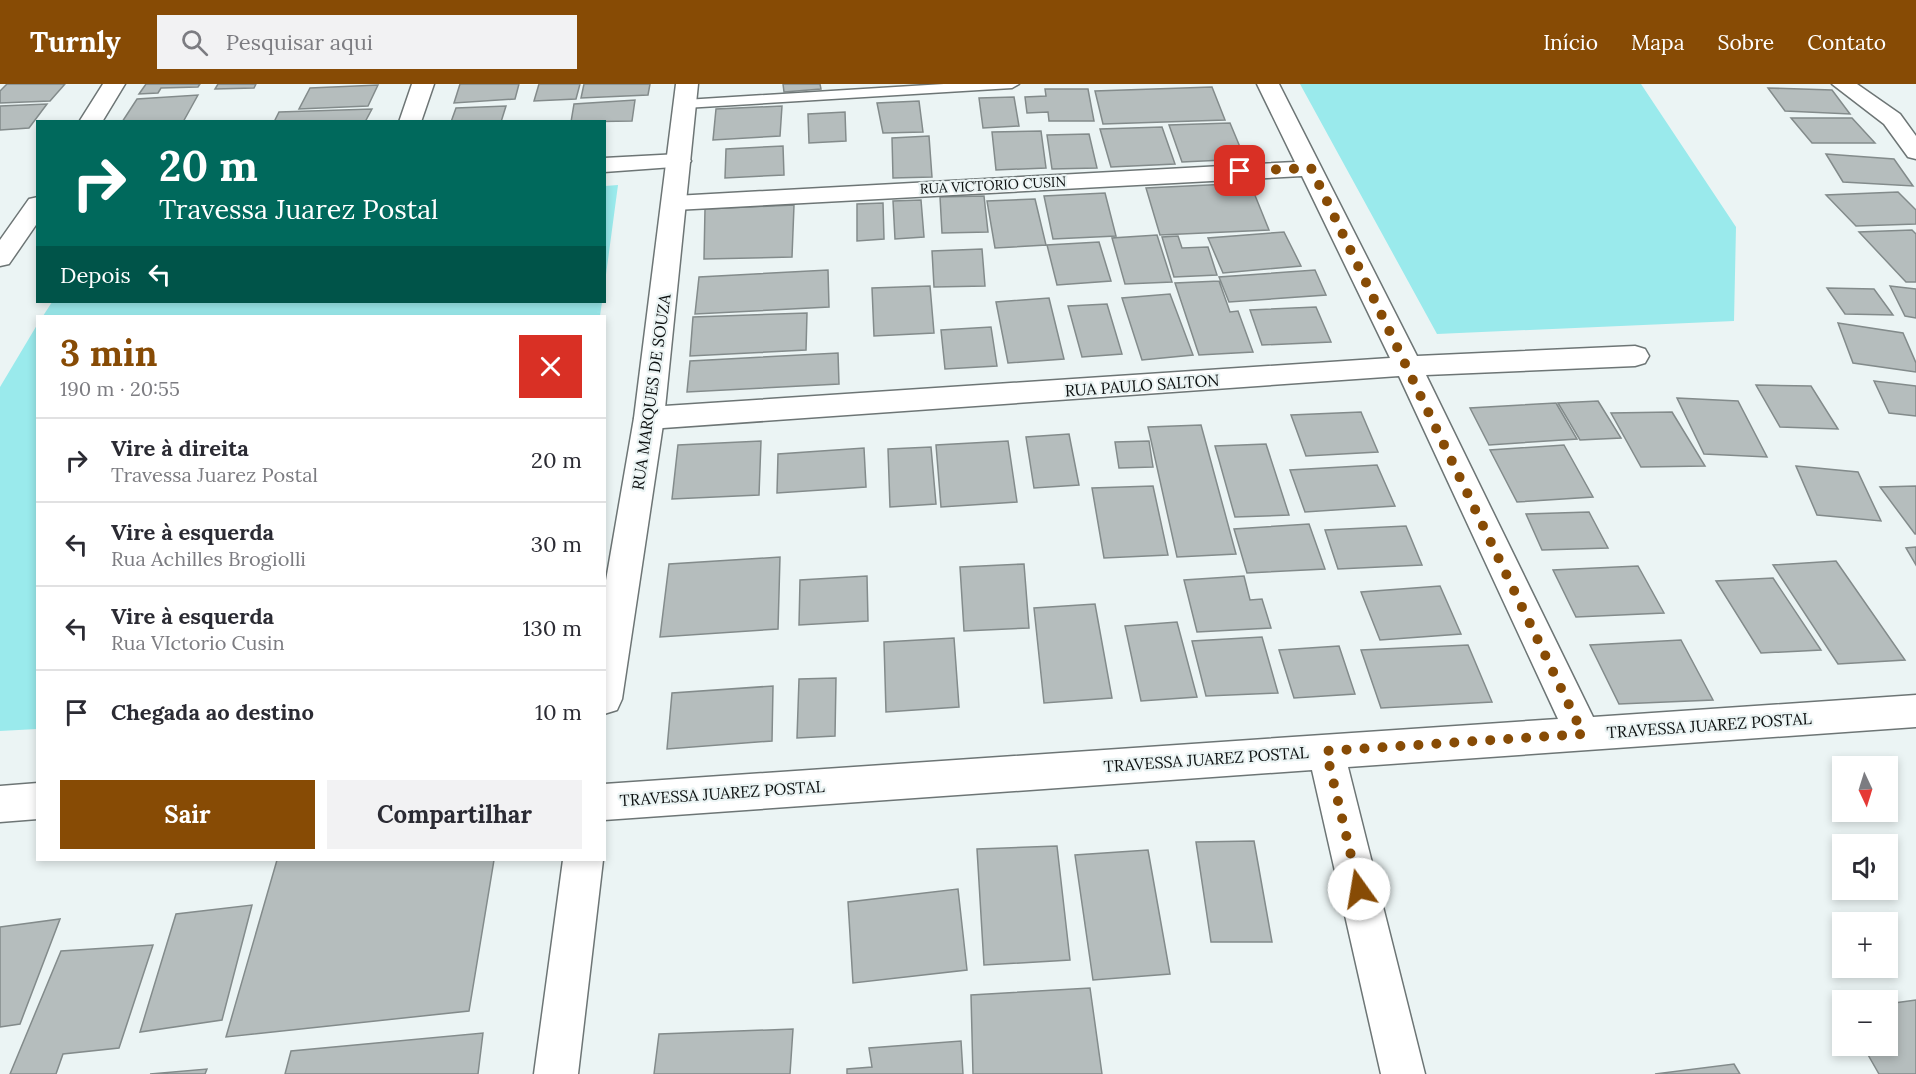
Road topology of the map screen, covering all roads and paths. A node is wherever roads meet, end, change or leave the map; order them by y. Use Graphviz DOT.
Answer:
graph roads {
  1 [pos="114,84"];
  2 [pos="423,84"];
  3 [pos="1012,84"];
  4 [pos="1268,84"];
  5 [pos="1843,84"];
  6 [pos="686,94"];
  7 [pos="91,120"];
  8 [pos="411,120"];
  9 [pos="1916,152"];
  10 [pos="679,161"];
  11 [pos="606,165"];
  12 [pos="1311,168"];
  13 [pos="675,203"];
  14 [pos="36,207"];
  15 [pos="0,258"];
  16 [pos="1635,356"];
  17 [pos="1408,366"];
  18 [pos="650,418"];
  19 [pos="606,687"];
  20 [pos="1915,712"];
  21 [pos="1583,734"];
  22 [pos="1326,751"];
  23 [pos="36,801"];
  24 [pos="606,802"];
  25 [pos="0,804"];
  26 [pos="583,861"];
  27 [pos="556,1074"];
  28 [pos="1403,1074"];
  1 -- 7 [label="street"];
  2 -- 8 [label="street"];
  3 -- 6 [label="lane"];
  4 -- 12 [label="street"];
  5 -- 9 [label="street"];
  6 -- 10 [label="street, RUA MARQUES DE SOUZA"];
  10 -- 11 [label="street"];
  10 -- 13 [label="street, RUA MARQUES DE SOUZA"];
  12 -- 13 [label="street, RUA VICTORIO CUSIN"];
  12 -- 17 [label="street"];
  13 -- 18 [label="street, RUA MARQUES DE SOUZA"];
  14 -- 15 [label="street"];
  16 -- 17 [label="street, RUA PAULO SALTON"];
  17 -- 18 [label="street, RUA PAULO SALTON"];
  17 -- 21 [label="street"];
  18 -- 19 [label="street, RUA MARQUES DE SOUZA"];
  20 -- 21 [label="street, TRAVESSA JUAREZ POSTAL"];
  21 -- 22 [label="street, TRAVESSA JUAREZ POSTAL"];
  22 -- 24 [label="street, TRAVESSA JUAREZ POSTAL"];
  22 -- 28 [label="street"];
  23 -- 25 [label="street"];
  26 -- 27 [label="street"];
}
